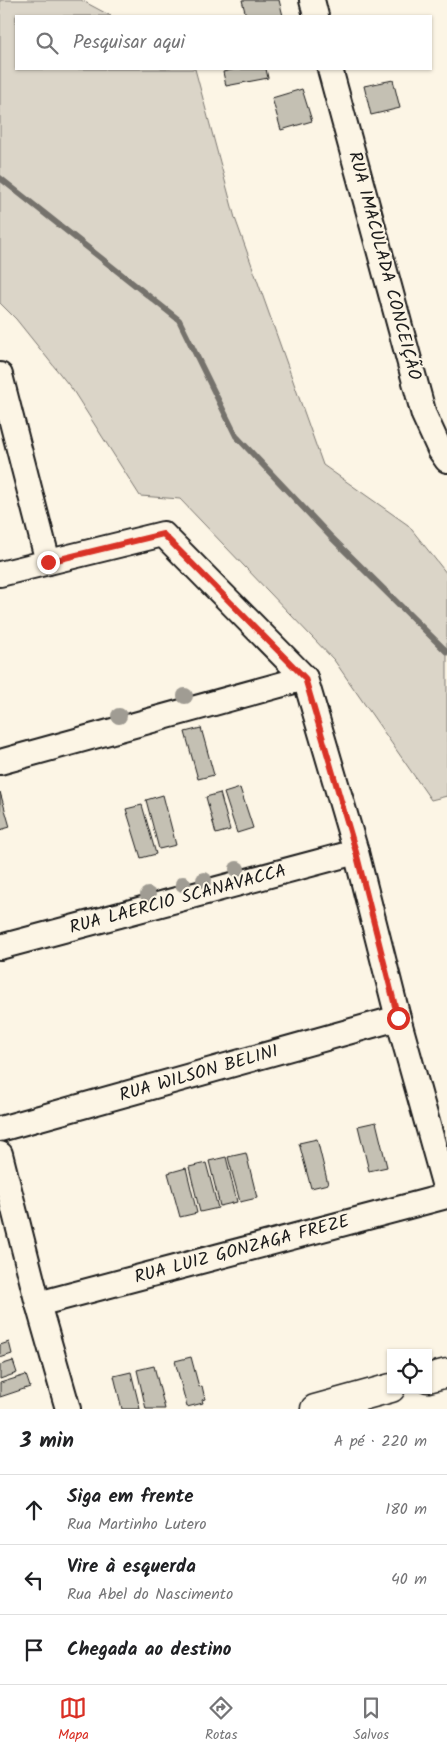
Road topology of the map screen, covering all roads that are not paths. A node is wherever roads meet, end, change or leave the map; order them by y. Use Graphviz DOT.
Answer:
graph roads {
  1 [pos="312,0"];
  2 [pos="316,15"];
  3 [pos="330,70"];
  4 [pos="0,375"];
  5 [pos="447,460"];
  6 [pos="48,562"];
  7 [pos="0,574"];
  8 [pos="305,678"];
  9 [pos="0,762"];
  10 [pos="356,852"];
  11 [pos="0,947"];
  12 [pos="398,1018"];
  13 [pos="0,1129"];
  14 [pos="0,1154"];
  15 [pos="447,1195"];
  16 [pos="38,1304"];
  17 [pos="447,1373"];
  18 [pos="432,1377"];
  19 [pos="387,1389"];
  20 [pos="68,1409"];
  21 [pos="315,1409"];
  1 -- 2 [label="street"];
  3 -- 5 [label="street, RUA IMACULADA CONCEIÇÃO"];
  4 -- 6 [label="street"];
  6 -- 7 [label="street"];
  6 -- 8 [label="street"];
  8 -- 9 [label="street"];
  8 -- 10 [label="street"];
  10 -- 11 [label="street, RUA LAERCIO SCANAVACCA"];
  10 -- 12 [label="street"];
  12 -- 13 [label="street, RUA WILSON BELINI"];
  12 -- 15 [label="street"];
  14 -- 16 [label="street"];
  15 -- 16 [label="street, RUA LUIZ GONZAGA FREZE"];
  16 -- 20 [label="street"];
  17 -- 18 [label="street"];
  19 -- 21 [label="street"];
}
